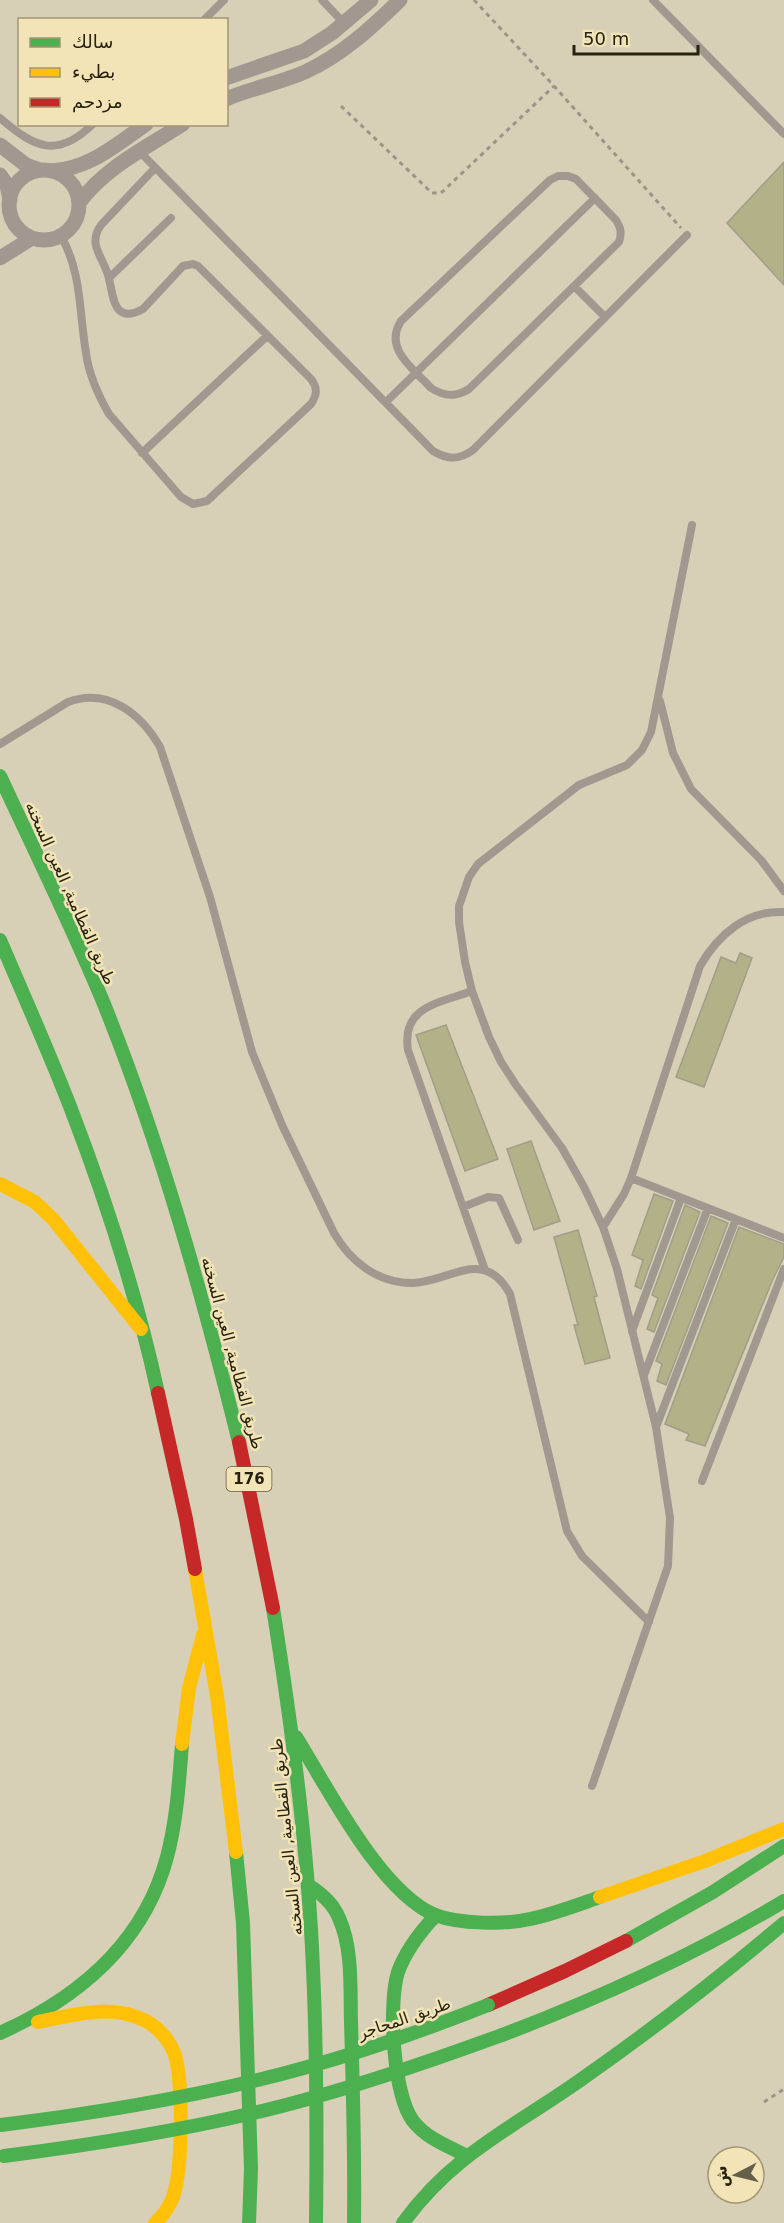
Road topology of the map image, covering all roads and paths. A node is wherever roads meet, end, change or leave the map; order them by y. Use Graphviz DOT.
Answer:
graph roads {
  1 [pos="224,0"];
  2 [pos="322,0"];
  3 [pos="371,0"];
  4 [pos="400,0"];
  5 [pos="474,0"];
  6 [pos="653,0"];
  7 [pos="206,18"];
  8 [pos="344,23"];
  9 [pos="228,77"];
  10 [pos="554,86"];
  11 [pos="228,98"];
  12 [pos="341,106"];
  13 [pos="0,118"];
  14 [pos="91,126"];
  15 [pos="143,126"];
  16 [pos="180,126"];
  17 [pos="784,134"];
  18 [pos="0,145"];
  19 [pos="140,152"];
  20 [pos="155,168"];
  21 [pos="46,171"];
  22 [pos="0,175"];
  23 [pos="595,198"];
  24 [pos="79,203"];
  25 [pos="10,206"];
  26 [pos="171,218"];
  27 [pos="0,224"];
  28 [pos="687,235"];
  29 [pos="61,236"];
  30 [pos="32,238"];
  31 [pos="0,258"];
  32 [pos="109,278"];
  33 [pos="574,286"];
  34 [pos="605,317"];
  35 [pos="267,336"];
  36 [pos="416,372"];
  37 [pos="386,402"];
  38 [pos="142,453"];
  39 [pos="692,525"];
  40 [pos="659,695"];
  41 [pos="0,744"];
  42 [pos="0,776"];
  43 [pos="784,891"];
  44 [pos="784,912"];
  45 [pos="0,940"];
  46 [pos="472,991"];
  47 [pos="631,1178"];
  48 [pos="0,1184"];
  49 [pos="681,1198"];
  50 [pos="463,1207"];
  51 [pos="708,1208"];
  52 [pos="736,1219"];
  53 [pos="603,1227"];
  54 [pos="784,1238"];
  55 [pos="518,1240"];
  56 [pos="784,1269"];
  57 [pos="485,1270"];
  58 [pos="632,1331"];
  59 [pos="145,1333"];
  60 [pos="644,1377"];
  61 [pos="656,1427"];
  62 [pos="702,1481"];
  63 [pos="649,1622"];
  64 [pos="205,1627"];
  65 [pos="292,1730"];
  66 [pos="592,1786"];
  67 [pos="784,1829"];
  68 [pos="784,1846"];
  69 [pos="308,1885"];
  70 [pos="784,1901"];
  71 [pos="436,1915"];
  72 [pos="784,1923"];
  73 [pos="21,2025"];
  74 [pos="0,2033"];
  75 [pos="784,2089"];
  76 [pos="764,2102"];
  77 [pos="1,2125"];
  78 [pos="2,2156"];
  79 [pos="466,2156"];
  80 [pos="155,2223"];
  81 [pos="249,2223"];
  82 [pos="316,2223"];
  83 [pos="354,2223"];
  84 [pos="403,2223"];
  1 -- 7 [label="lane"];
  2 -- 8 [label="lane"];
  3 -- 8 [label="street"];
  4 -- 11 [label="street"];
  5 -- 10 [label="path"];
  6 -- 17 [label="lane"];
  8 -- 9 [label="street"];
  10 -- 12 [label="path"];
  10 -- 28 [label="path"];
  13 -- 14 [label="lane"];
  15 -- 21 [label="street"];
  16 -- 19 [label="street"];
  18 -- 21 [label="street"];
  19 -- 20 [label="lane"];
  19 -- 24 [label="street"];
  20 -- 32 [label="lane"];
  20 -- 37 [label="lane"];
  21 -- 24 [label="street"];
  21 -- 25 [label="street"];
  22 -- 25 [label="street"];
  23 -- 33 [label="lane"];
  23 -- 36 [label="lane"];
  23 -- 36 [label="lane"];
  24 -- 29 [label="street"];
  25 -- 27 [label="street"];
  25 -- 30 [label="street"];
  26 -- 32 [label="lane"];
  28 -- 34 [label="lane"];
  29 -- 30 [label="street"];
  29 -- 38 [label="lane"];
  30 -- 31 [label="street"];
  32 -- 35 [label="lane"];
  33 -- 34 [label="lane"];
  33 -- 36 [label="lane"];
  34 -- 37 [label="lane"];
  35 -- 38 [label="lane"];
  35 -- 38 [label="lane"];
  36 -- 37 [label="lane"];
  39 -- 40 [label="lane"];
  40 -- 43 [label="lane"];
  40 -- 46 [label="lane"];
  41 -- 57 [label="lane"];
  42 -- 65 [label="main road, طريق القطامية, العين السخنه / 176"];
  44 -- 47 [label="lane"];
  45 -- 59 [label="main road"];
  46 -- 50 [label="lane"];
  46 -- 53 [label="lane"];
  47 -- 49 [label="lane"];
  47 -- 53 [label="lane"];
  48 -- 59 [label="main road"];
  49 -- 51 [label="lane"];
  49 -- 58 [label="lane"];
  50 -- 55 [label="lane"];
  50 -- 57 [label="lane"];
  51 -- 52 [label="lane"];
  51 -- 60 [label="lane"];
  52 -- 54 [label="lane"];
  52 -- 61 [label="lane"];
  53 -- 58 [label="lane"];
  56 -- 62 [label="lane"];
  57 -- 63 [label="lane"];
  58 -- 60 [label="lane"];
  59 -- 64 [label="main road"];
  60 -- 61 [label="lane"];
  61 -- 63 [label="lane"];
  63 -- 66 [label="lane"];
  64 -- 73 [label="main road"];
  64 -- 81 [label="main road"];
  65 -- 69 [label="main road, طريق القطامية, العين السخنه / 176"];
  65 -- 71 [label="main road"];
  67 -- 71 [label="main road"];
  68 -- 77 [label="main road, طريق المحاجر, bridge"];
  69 -- 82 [label="main road, طريق القطامية, العين السخنه / 176"];
  69 -- 83 [label="main road"];
  70 -- 78 [label="main road, bridge"];
  71 -- 79 [label="main road"];
  72 -- 79 [label="main road"];
  73 -- 74 [label="main road"];
  73 -- 80 [label="main road"];
  75 -- 76 [label="path"];
  79 -- 84 [label="main road"];
}
